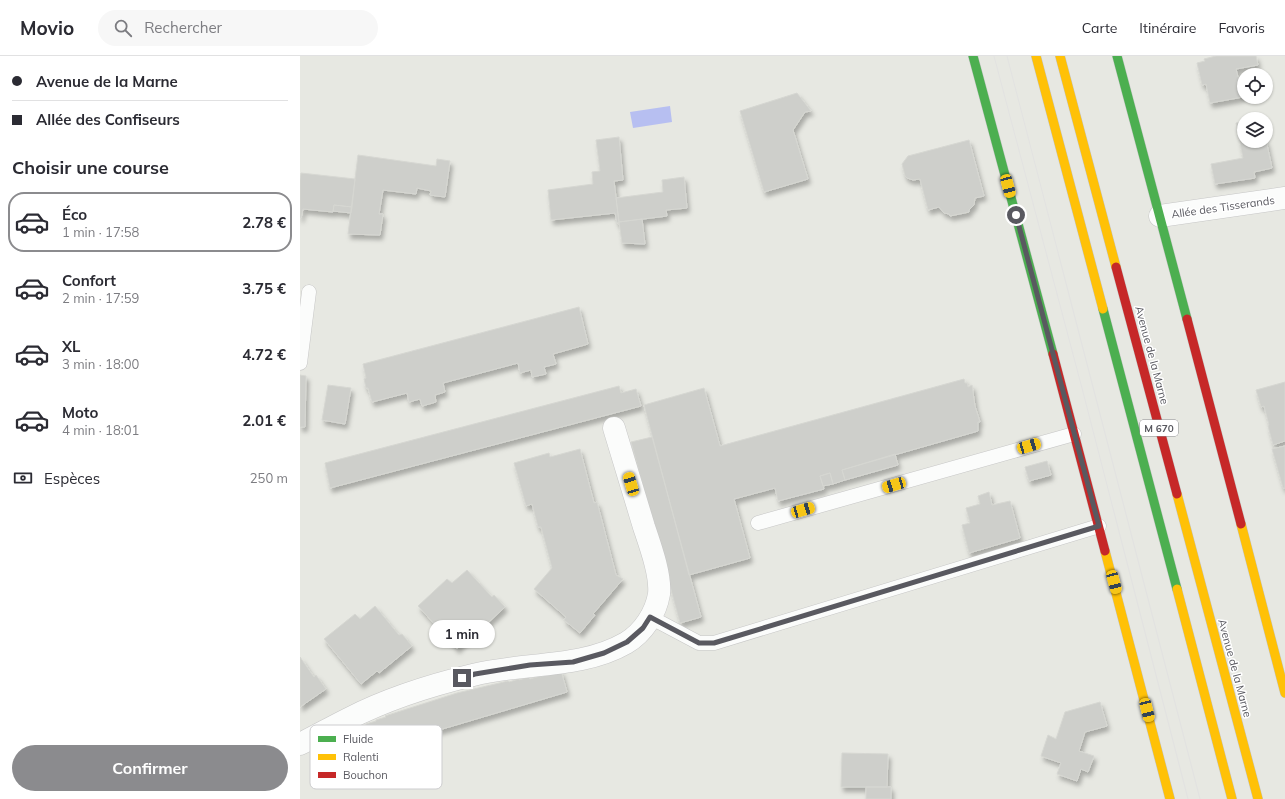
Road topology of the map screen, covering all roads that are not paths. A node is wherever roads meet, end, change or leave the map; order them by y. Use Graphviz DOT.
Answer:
graph roads {
  1 [pos="973,56"];
  2 [pos="1036,56"];
  3 [pos="1060,56"];
  4 [pos="1117,56"];
  5 [pos="1285,198"];
  6 [pos="1160,216"];
  7 [pos="309,292"];
  8 [pos="300,363"];
  9 [pos="614,428"];
  10 [pos="1074,434"];
  11 [pos="758,523"];
  12 [pos="1099,526"];
  13 [pos="650,617"];
  14 [pos="1285,693"];
  15 [pos="336,725"];
  16 [pos="310,739"];
  17 [pos="300,744"];
  18 [pos="1170,799"];
  19 [pos="1232,799"];
  20 [pos="1258,799"];
  1 -- 10 [label="main road"];
  2 -- 19 [label="main road, M 670"];
  3 -- 20 [label="main road, Avenue de la Marne / M 670"];
  4 -- 6 [label="main road"];
  5 -- 6 [label="street, Allée des Tisserands"];
  6 -- 14 [label="main road"];
  7 -- 8 [label="lane"];
  9 -- 13 [label="street"];
  10 -- 11 [label="lane"];
  10 -- 12 [label="main road"];
  12 -- 13 [label="lane"];
  12 -- 18 [label="main road"];
  13 -- 15 [label="street"];
  16 -- 17 [label="street"];
}
